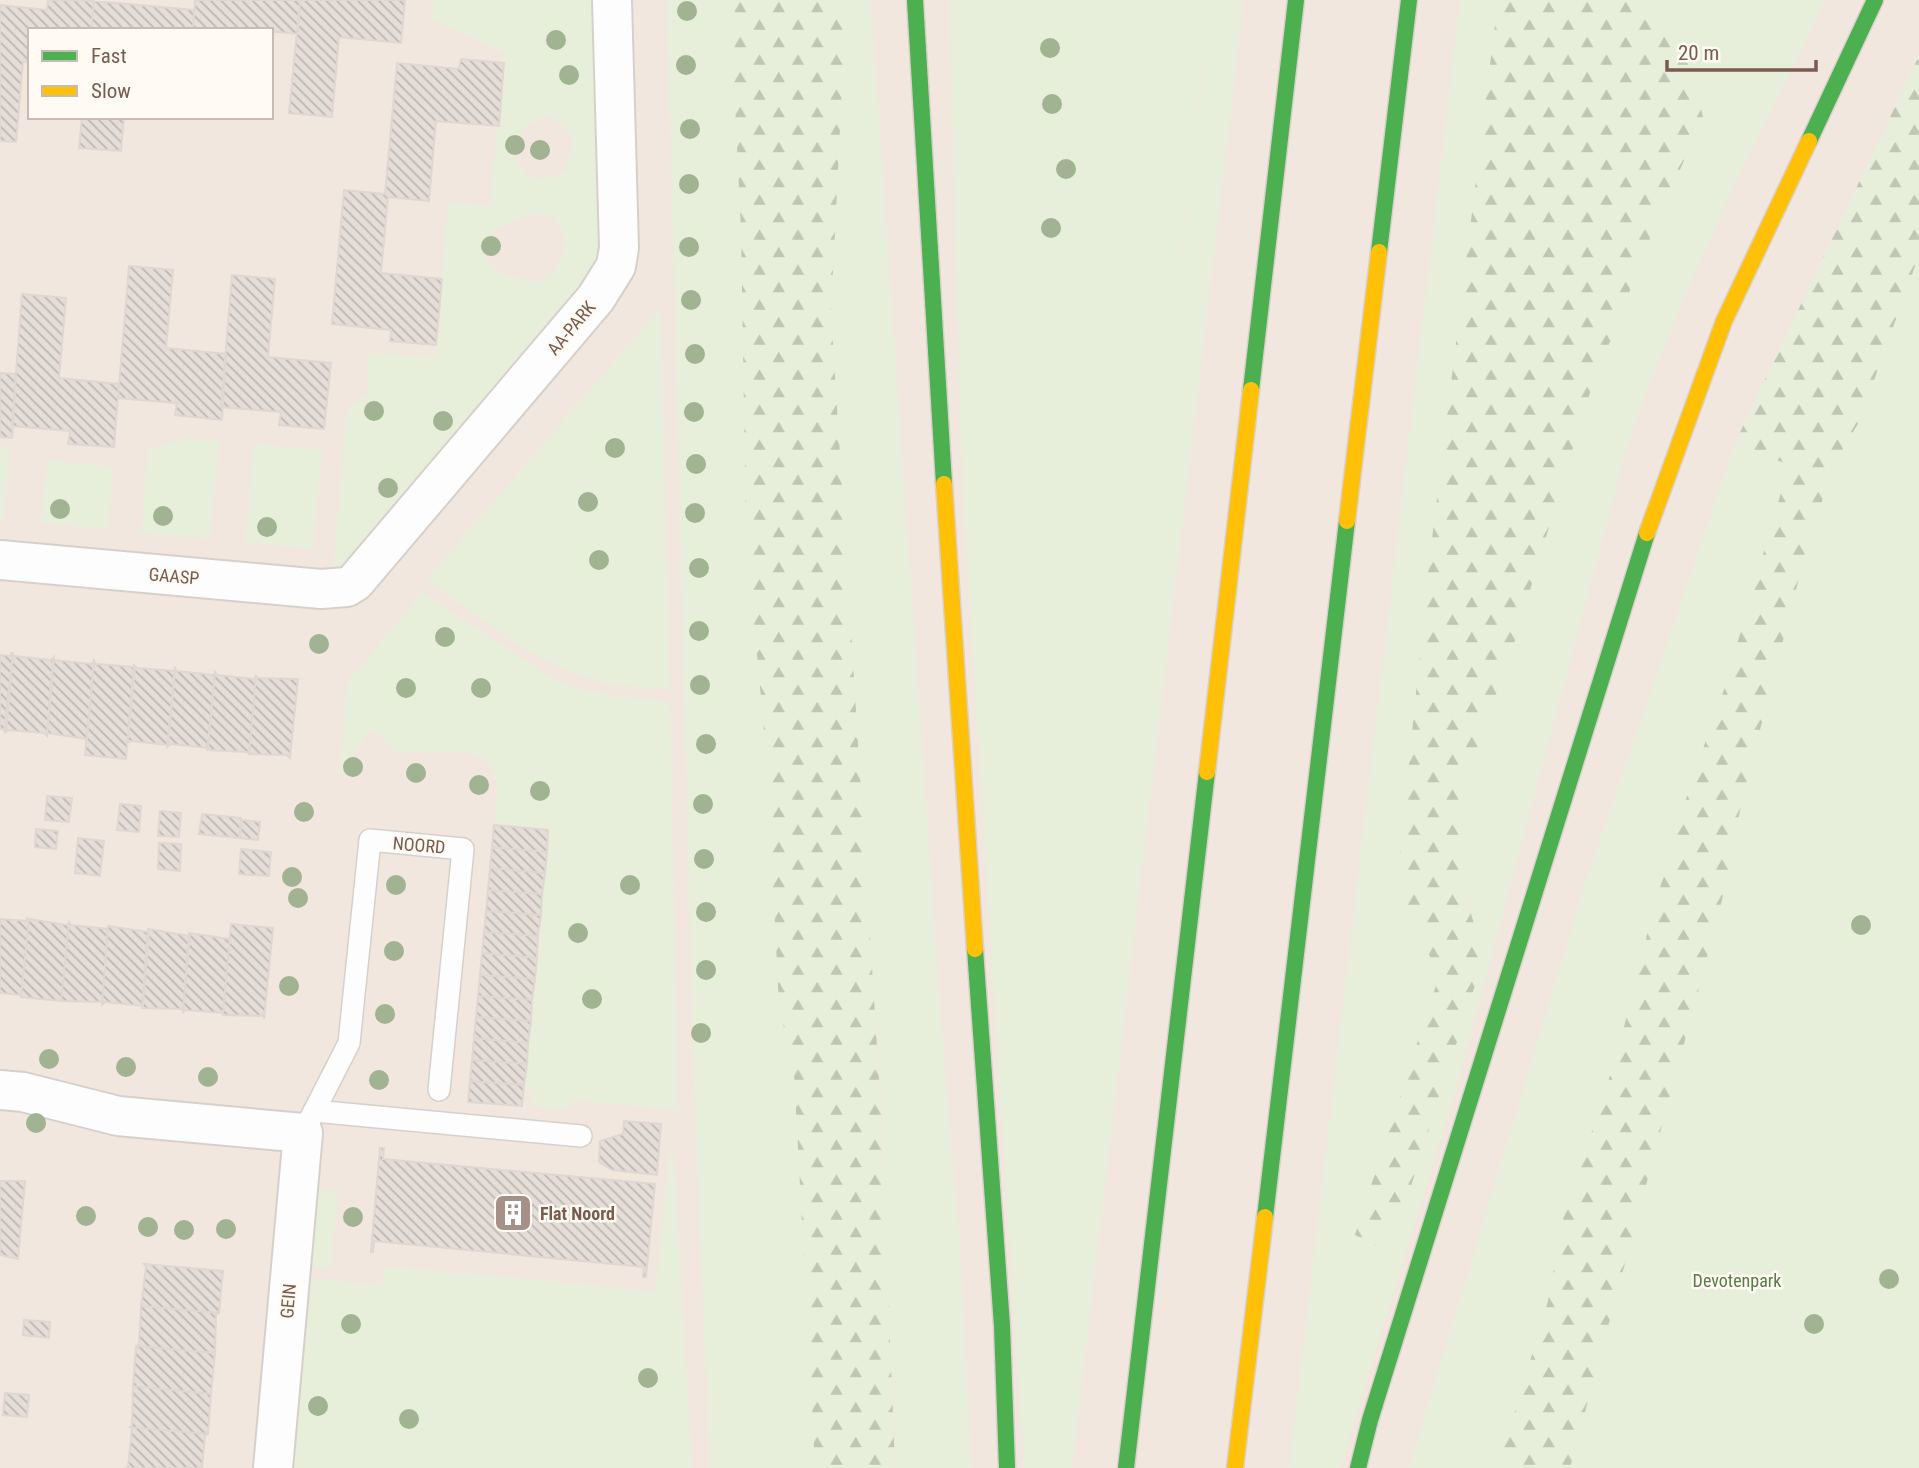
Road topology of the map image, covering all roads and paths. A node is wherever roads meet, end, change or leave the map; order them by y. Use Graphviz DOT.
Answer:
graph roads {
  1 [pos="612,0"];
  2 [pos="915,0"];
  3 [pos="1296,0"];
  4 [pos="1409,0"];
  5 [pos="1875,0"];
  6 [pos="0,560"];
  7 [pos="347,587"];
  8 [pos="0,1090"];
  9 [pos="439,1090"];
  10 [pos="309,1122"];
  11 [pos="581,1136"];
  12 [pos="273,1468"];
  13 [pos="1007,1468"];
  14 [pos="1126,1468"];
  15 [pos="1235,1468"];
  16 [pos="1358,1468"];
  1 -- 7 [label="street, AA-PARK"];
  2 -- 13 [label="highway"];
  3 -- 14 [label="highway"];
  4 -- 15 [label="highway"];
  5 -- 16 [label="highway"];
  6 -- 7 [label="street, GAASP"];
  8 -- 10 [label="street"];
  9 -- 10 [label="lane, NOORD"];
  10 -- 11 [label="lane"];
  10 -- 12 [label="street, GEIN"];
}
